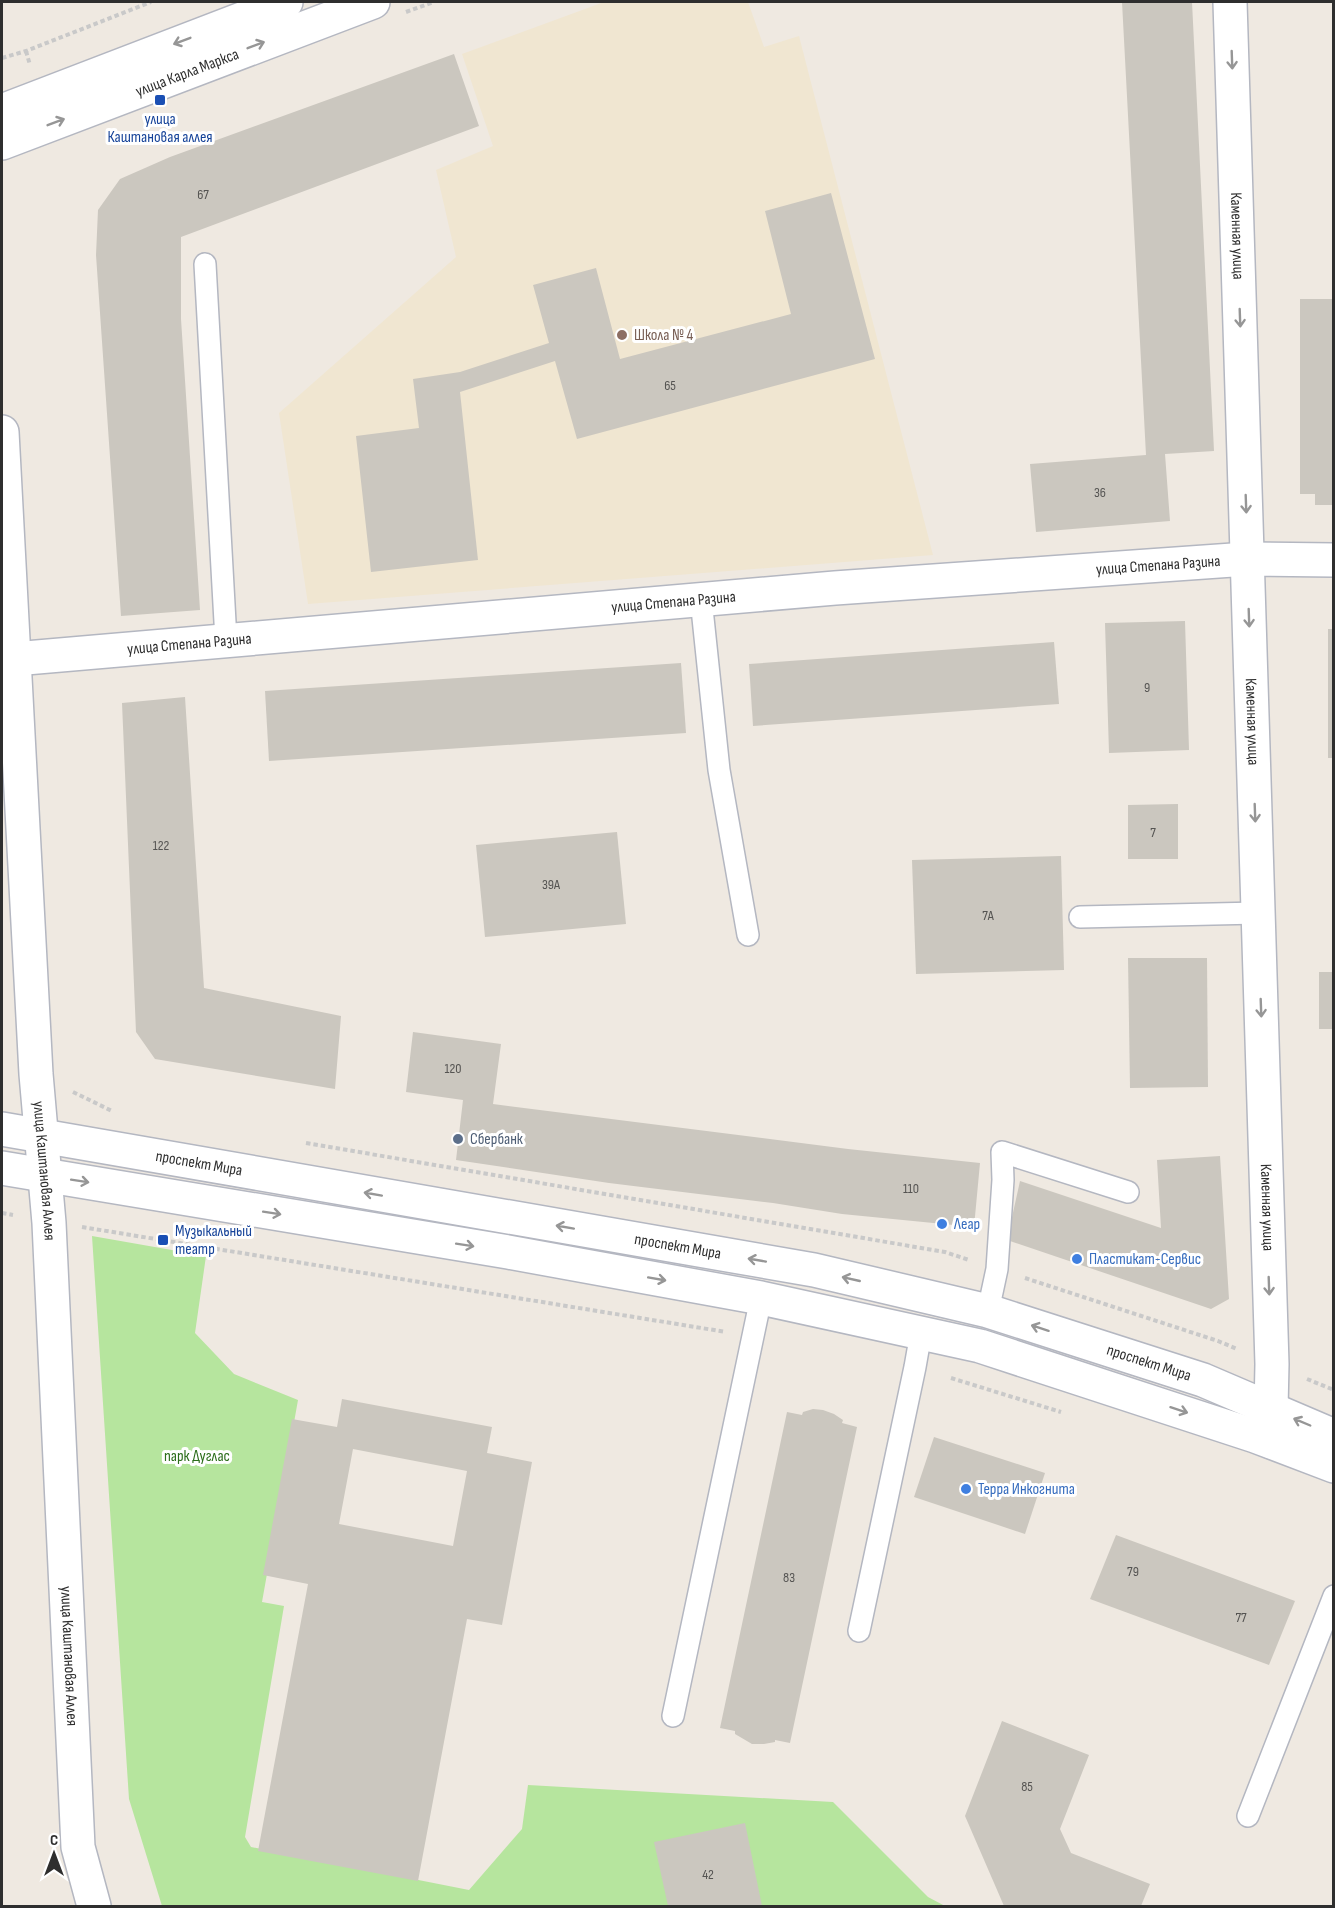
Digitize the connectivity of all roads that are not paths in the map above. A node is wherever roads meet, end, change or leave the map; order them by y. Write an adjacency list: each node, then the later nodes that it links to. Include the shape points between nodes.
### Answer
1 (286, 2): 4 (street, улица Карла Маркса, one-way to 4)
2 (373, 2): 5 (street, улица Карла Маркса, one-way to 2)
3 (1230, 2): 9 (street, Каменная улица, one-way to 9)
4 (2, 111)
5 (2, 143)
6 (205, 264): 12 (lane)
7 (2, 432): 8 (street, улица Каштановая Аллея)
8 (2, 443): 13 (street, улица Каштановая Аллея)
9 (1247, 559): 10 (street, улица Степана Разина); 11 (street, улица Степана Разина); 15 (street, Каменная улица, one-way to 15)
10 (1334, 560)
11 (701, 599): 12 (street, улица Степана Разина); 17 (lane, via 719,771)
12 (226, 640): 13 (street, улица Степана Разина)
13 (14, 659): 14 (street, улица Каштановая Аллея)
14 (13, 828): 19 (street, улица Каштановая Аллея)
15 (1258, 913): 16 (lane); 26 (street, Каменная улица, one-way to 26)
16 (1080, 917)
17 (748, 935)
18 (2, 1129): 19 (street, проспект Мира)
19 (41, 1136): 21 (street, улица Каштановая Аллея); 24 (street, проспект Мира, one-way to 19, via 767,1261)
20 (2, 1168): 21 (street)
21 (46, 1176): 23 (street, one-way to 23); 34 (street, улица Каштановая Аллея, via 78,1847)
22 (1128, 1192): 24 (lane, via 1002,1152 997,1269)
23 (761, 1298): 25 (street); 32 (lane)
24 (988, 1311): 26 (street, проспект Мира, one-way to 24, via 1203,1380)
25 (921, 1333): 28 (street, one-way to 28, via 980,1346); 31 (lane)
26 (1271, 1409): 27 (street, проспект Мира, one-way to 26); 28 (street, Каменная улица)
27 (1334, 1436)
28 (1272, 1442): 29 (street)
29 (1334, 1466)
30 (1334, 1596): 33 (lane)
31 (859, 1631)
32 (673, 1716)
33 (1248, 1816)
34 (94, 1906)

